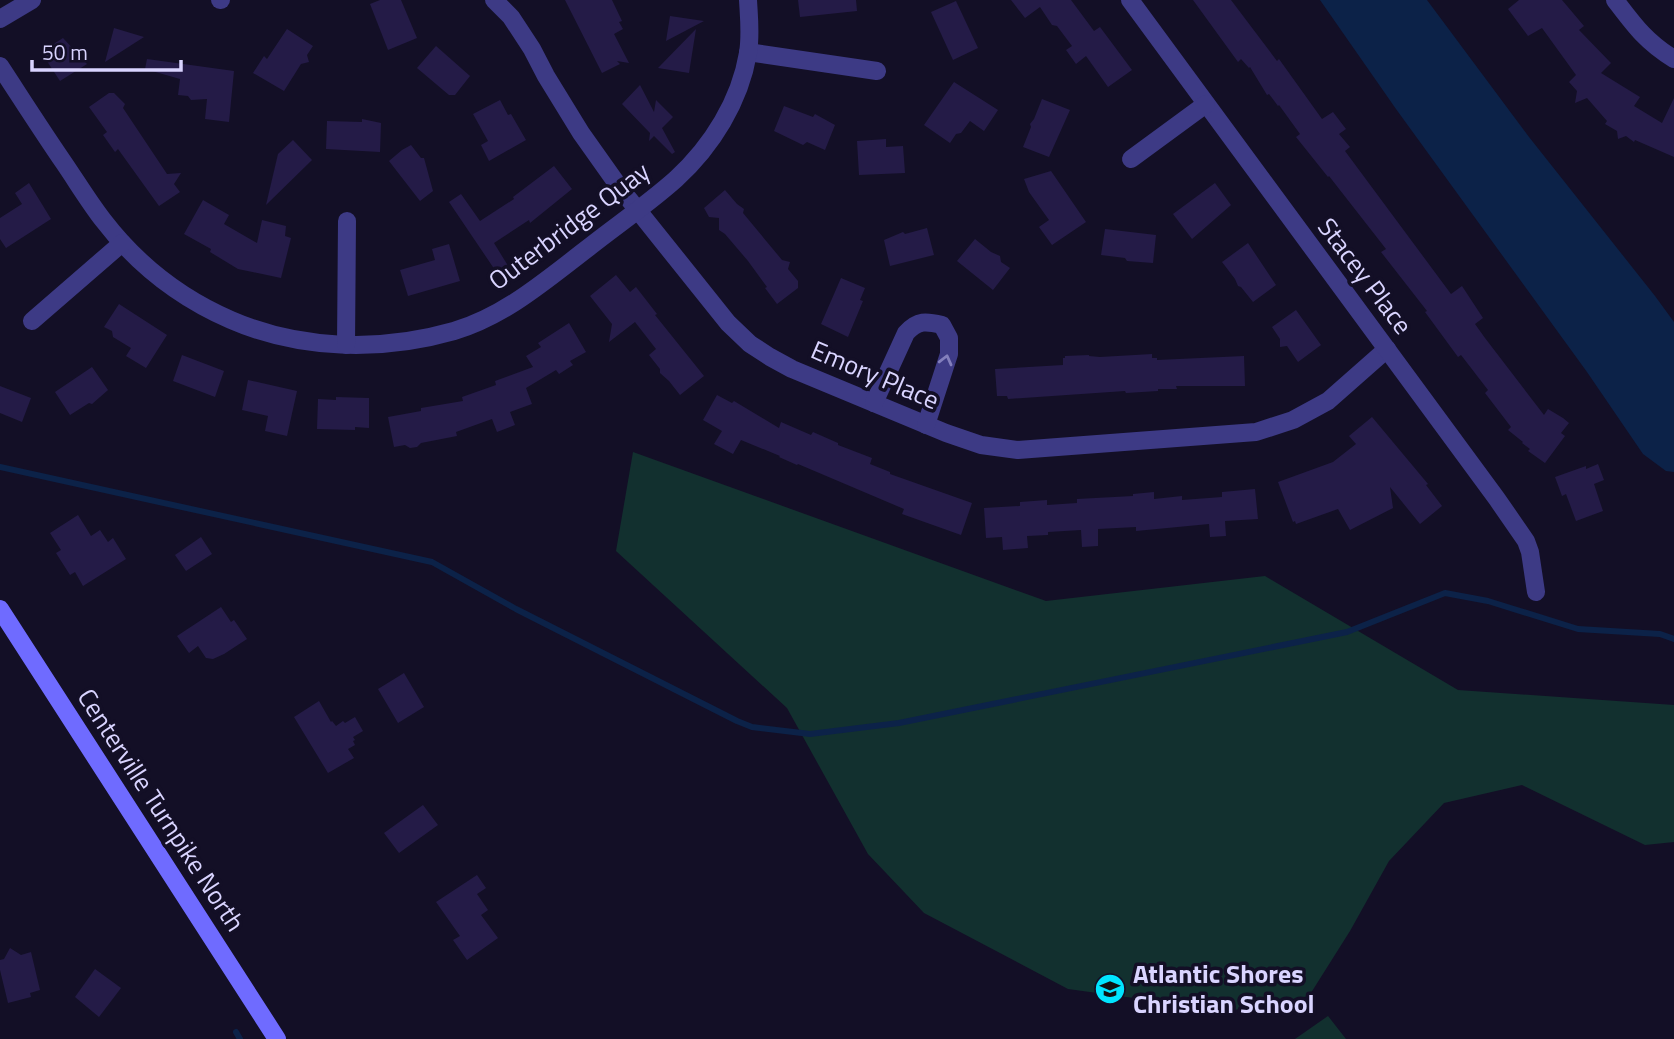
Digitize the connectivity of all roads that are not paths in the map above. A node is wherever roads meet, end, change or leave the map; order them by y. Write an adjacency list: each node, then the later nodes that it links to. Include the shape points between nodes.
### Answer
1 (32, 0): 6 (street)
2 (494, 0): 13 (street, Emory Place, via 511,17 581,133)
3 (748, 0): 7 (street, Outerbridge Quay)
4 (1130, 0): 11 (street, Stacey Place)
5 (1615, 0): 8 (street, via 1639,33)
6 (0, 19)
7 (748, 52): 10 (street); 13 (street, Outerbridge Quay, via 734,100 721,125 676,179)
8 (1674, 59)
9 (0, 66): 15 (street, Outerbridge Quay)
10 (877, 71)
11 (1206, 104): 12 (street); 18 (street, Stacey Place)
12 (1131, 159)
13 (637, 209): 17 (street, Outerbridge Quay, via 526,296 489,317 422,339); 19 (street, Emory Place, via 750,344 792,369)
14 (347, 221): 17 (street)
15 (122, 243): 16 (street); 17 (street, Outerbridge Quay, via 172,287 231,320 266,333)
16 (32, 321)
17 (346, 345)
18 (1387, 349): 20 (street, Emory Place, via 1328,401 1293,420 1256,432 1018,450 981,445); 21 (street, Stacey Place, via 1526,541)
19 (874, 403): 20 (street, Emory Place); 20 (street, one-way to 19, via 949,354 949,338 942,325 928,321 913,325 906,333)
20 (926, 425)
21 (1536, 592)
22 (0, 609): 23 (main road, Centerville Turnpike North)
23 (277, 1039)

